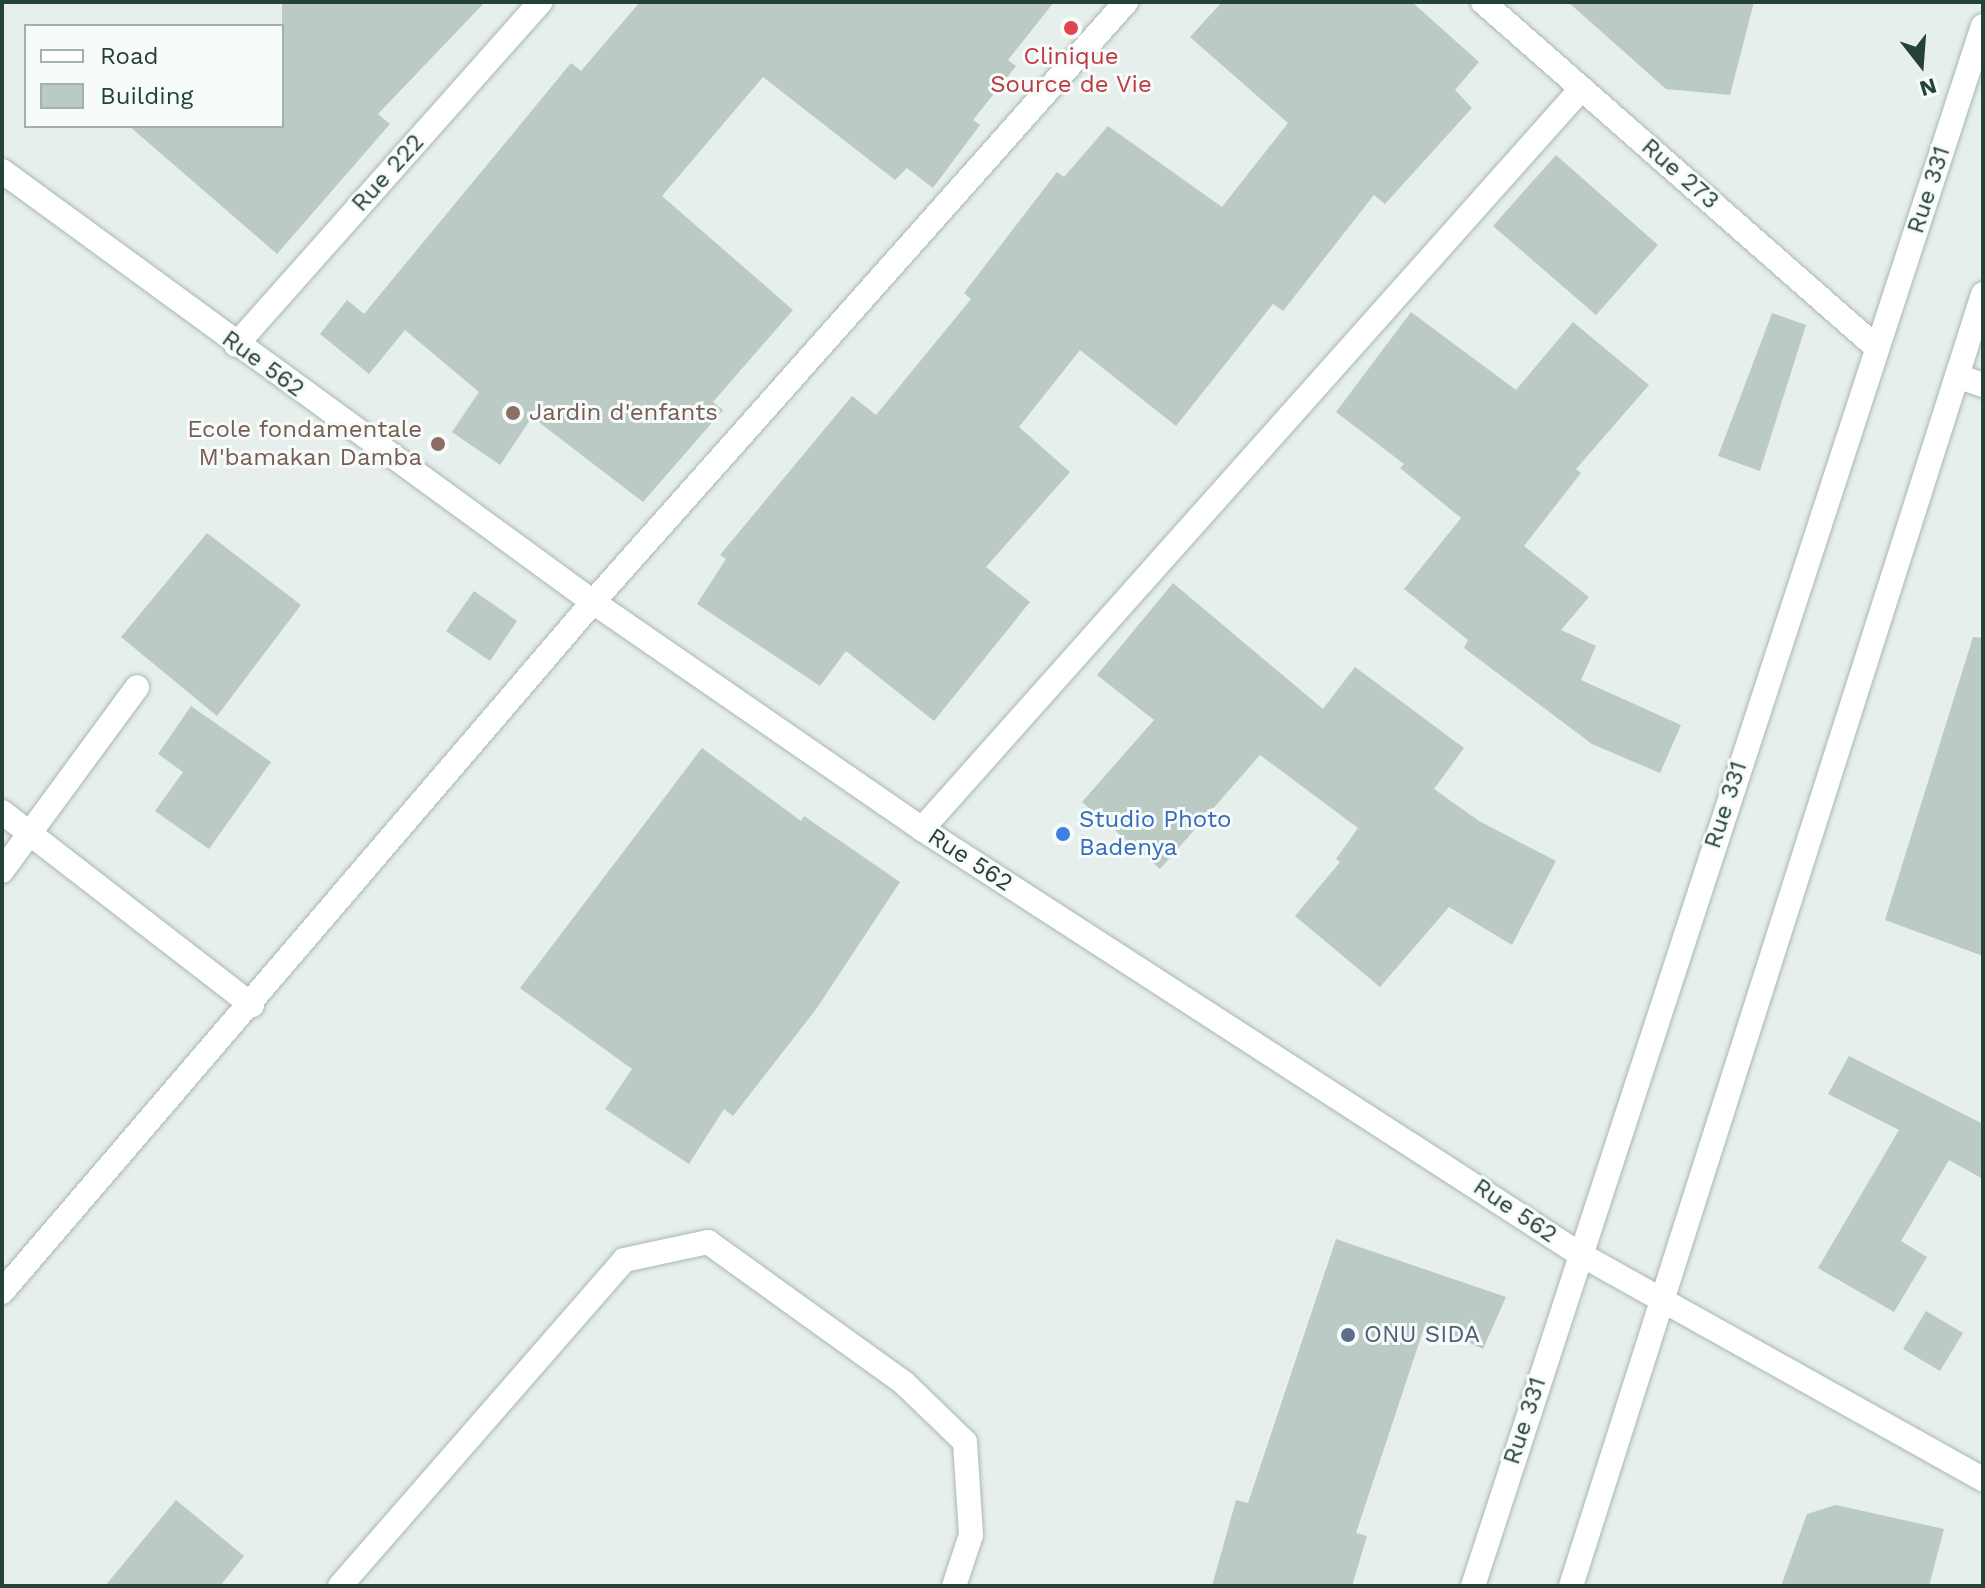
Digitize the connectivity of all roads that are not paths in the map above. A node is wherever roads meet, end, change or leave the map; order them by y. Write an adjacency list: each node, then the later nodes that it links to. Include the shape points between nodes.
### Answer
1 (541, 2): 8 (street, Rue 222)
2 (1126, 2): 12 (street)
3 (1483, 2): 5 (street, Rue 273)
4 (1983, 26): 9 (street, Rue 331)
5 (1582, 88): 9 (street, Rue 273); 15 (street)
6 (2, 171): 8 (street, Rue 562)
7 (1983, 294): 10 (street)
8 (236, 345): 12 (street, Rue 562)
9 (1876, 347): 19 (street, Rue 331)
10 (1957, 376): 11 (street); 21 (street)
11 (1983, 385)
12 (593, 602): 15 (street, Rue 562); 18 (street)
13 (137, 687): 16 (street)
14 (2, 812): 16 (street)
15 (922, 829): 19 (street, Rue 562)
16 (33, 835): 17 (street); 18 (street)
17 (2, 871)
18 (252, 1005): 20 (street)
19 (1578, 1253): 21 (street, Rue 562); 25 (street, Rue 331)
20 (2, 1292)
21 (1665, 1299): 22 (street, Rue 562); 26 (street)
22 (1983, 1479)
23 (340, 1586): 24 (street, via 624,1260 708,1242 904,1383 965,1442 971,1535)
24 (954, 1586)
25 (1473, 1586)
26 (1571, 1586)

